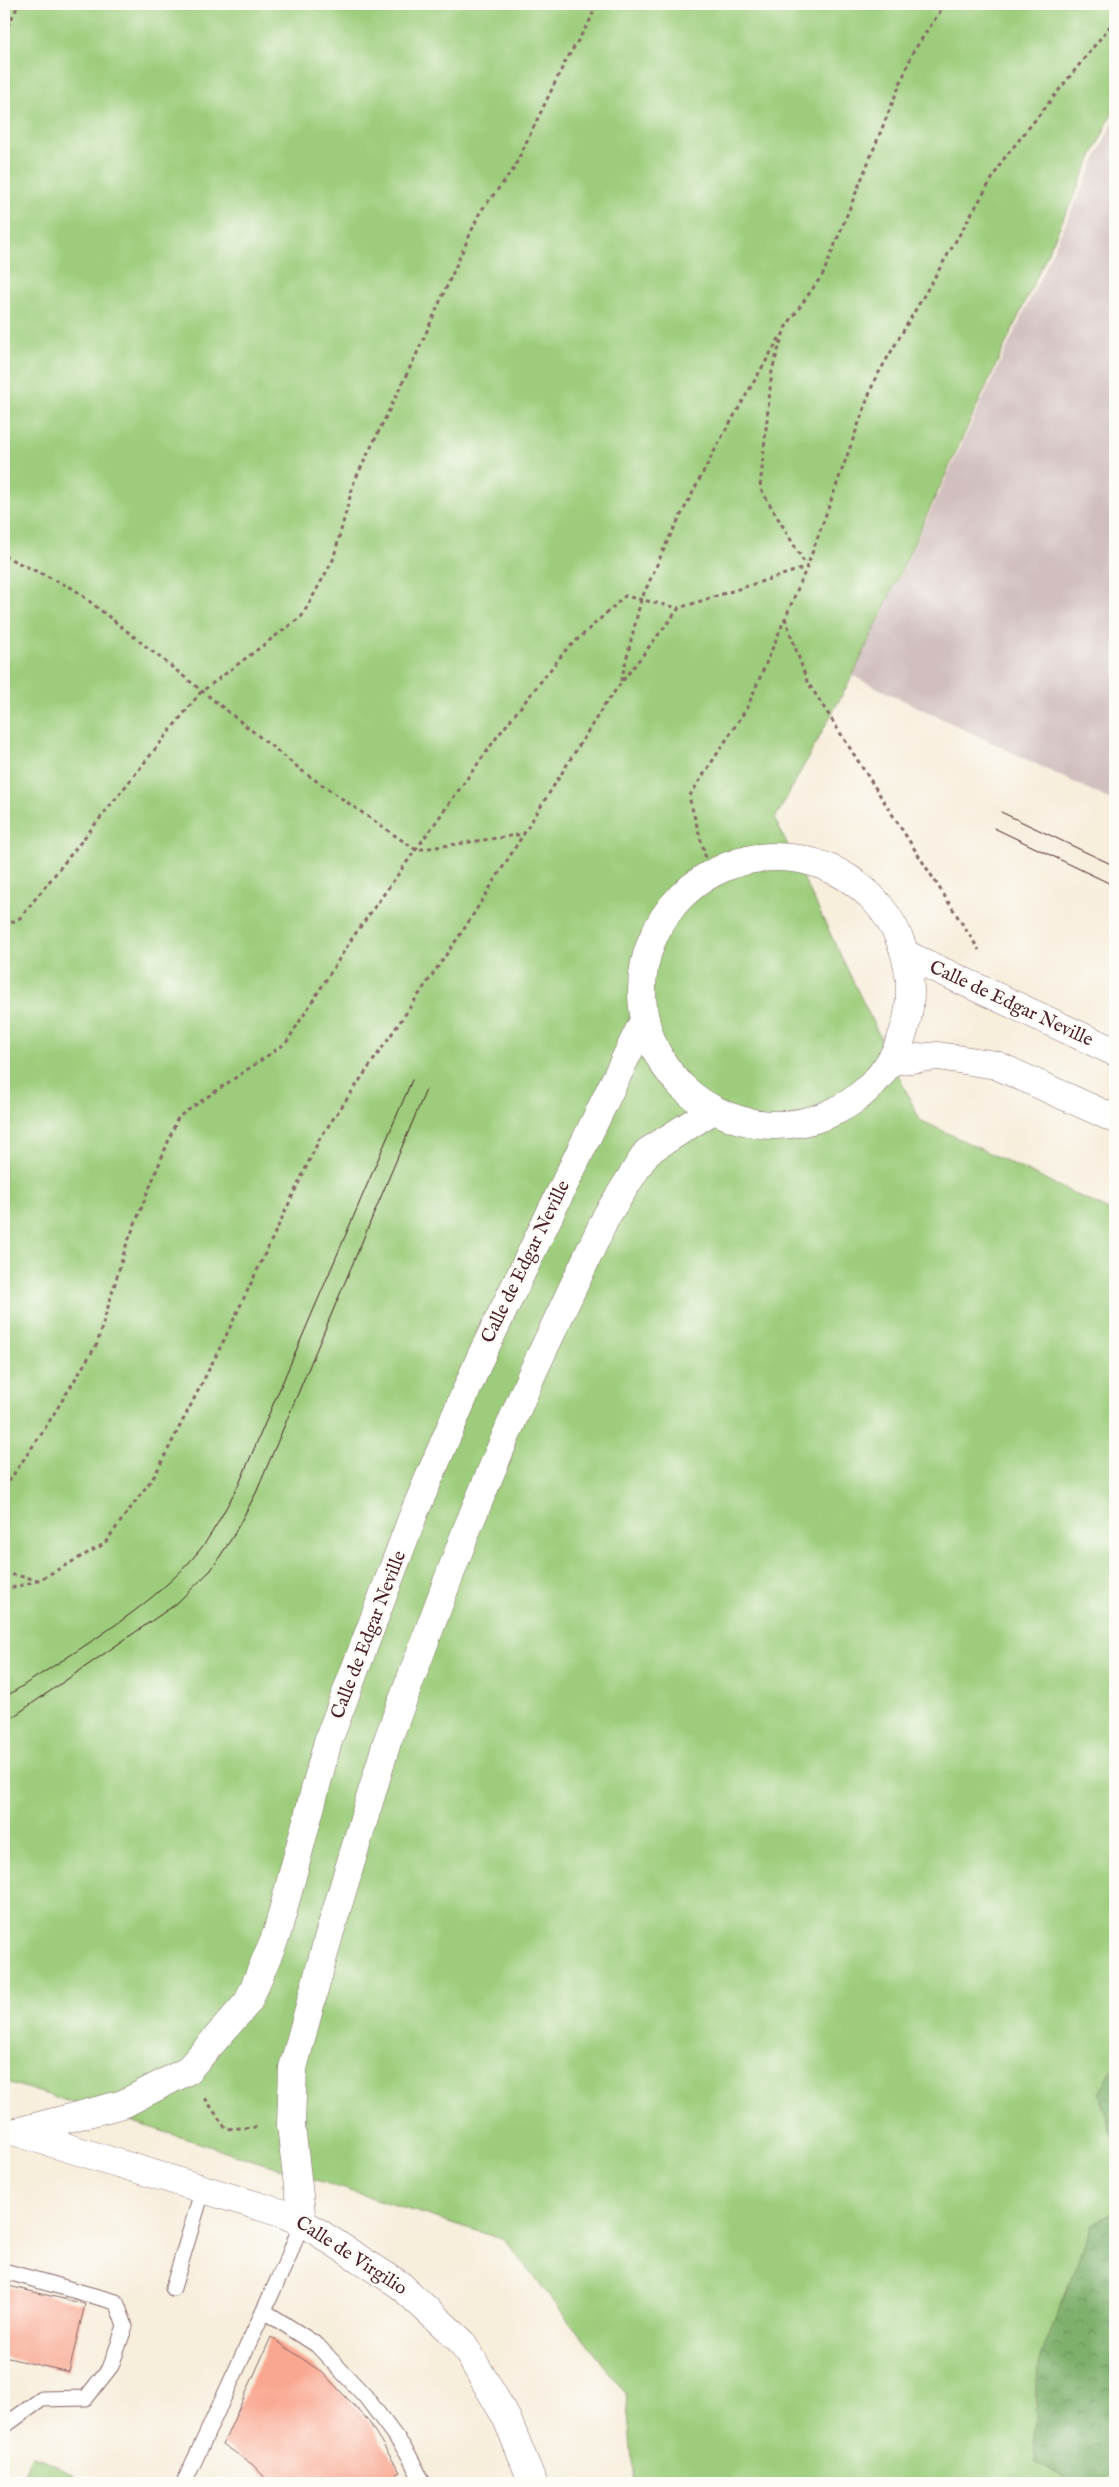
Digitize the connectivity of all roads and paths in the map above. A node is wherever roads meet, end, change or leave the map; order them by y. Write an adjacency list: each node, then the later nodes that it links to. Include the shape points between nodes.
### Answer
1 (19, 4): 5 (path)
2 (595, 4): 13 (path, via 592,17 564,64 513,170 480,212 418,351 354,482 333,560 302,616)
3 (946, 4): 6 (path, via 913,52 823,274)
4 (1115, 20): 8 (path, via 1003,160 874,381)
5 (4, 33)
6 (785, 328): 8 (path, via 772,370 760,488); 9 (path, via 719,442)
7 (4, 556): 13 (path, via 74,589)
8 (807, 567): 10 (path); 11 (path)
9 (641, 600): 10 (path); 12 (path); 15 (path, via 625,596 565,651 497,737)
10 (678, 608): 14 (path, via 605,704)
11 (785, 618): 16 (path, via 747,708 689,797); 19 (path, via 807,681)
12 (620, 684)
13 (202, 692): 15 (path, via 305,772); 17 (path, via 20,918)
14 (524, 834): 15 (path); 27 (path, via 466,926 320,1138 224,1340 155,1475 104,1544)
15 (416, 850): 25 (path, via 353,937 286,1043 178,1118 126,1246 97,1344)
16 (710, 873): 18 (street, via 748,858 789,856 828,866 863,887 890,918); 20 (street, via 676,900 654,935 642,977)
17 (4, 926)
18 (907, 955): 21 (street, Calle de Edgar Neville); 22 (street, via 911,991 906,1027)
19 (984, 957)
20 (644, 1020): 23 (street, via 658,1056 682,1087); 29 (street, Calle de Edgar Neville, via 485,1348 414,1513 328,1742 277,1933 248,2002)
21 (1115, 1052)
22 (891, 1061): 23 (street, via 865,1092 831,1114 800,1123 752,1124); 24 (street, via 938,1056 996,1065)
23 (713, 1110): 30 (street, via 647,1152 607,1216 523,1394 467,1528 387,1742 329,1935 293,2068)
24 (1115, 1119)
25 (4, 1488)
26 (4, 1572): 27 (path)
27 (39, 1580): 28 (path)
28 (4, 1590)
29 (187, 2071): 30 (path, via 226,2129); 31 (street, Calle de Edgar Neville, via 123,2104)
30 (291, 2125): 33 (street)
31 (10, 2130): 32 (street, Calle de Virgilio)
32 (204, 2190): 33 (street, Calle de Virgilio); 35 (lane)
33 (302, 2222): 36 (lane); 40 (street, Calle de Virgilio, via 400,2285 462,2342 507,2419)
34 (4, 2271): 37 (lane, via 116,2302 125,2326 111,2366 86,2398 42,2399)
35 (173, 2288)
36 (264, 2311): 38 (lane); 39 (lane, via 317,2345 365,2396 407,2452)
37 (6, 2424)
38 (184, 2483)
39 (423, 2483)
40 (533, 2483)

